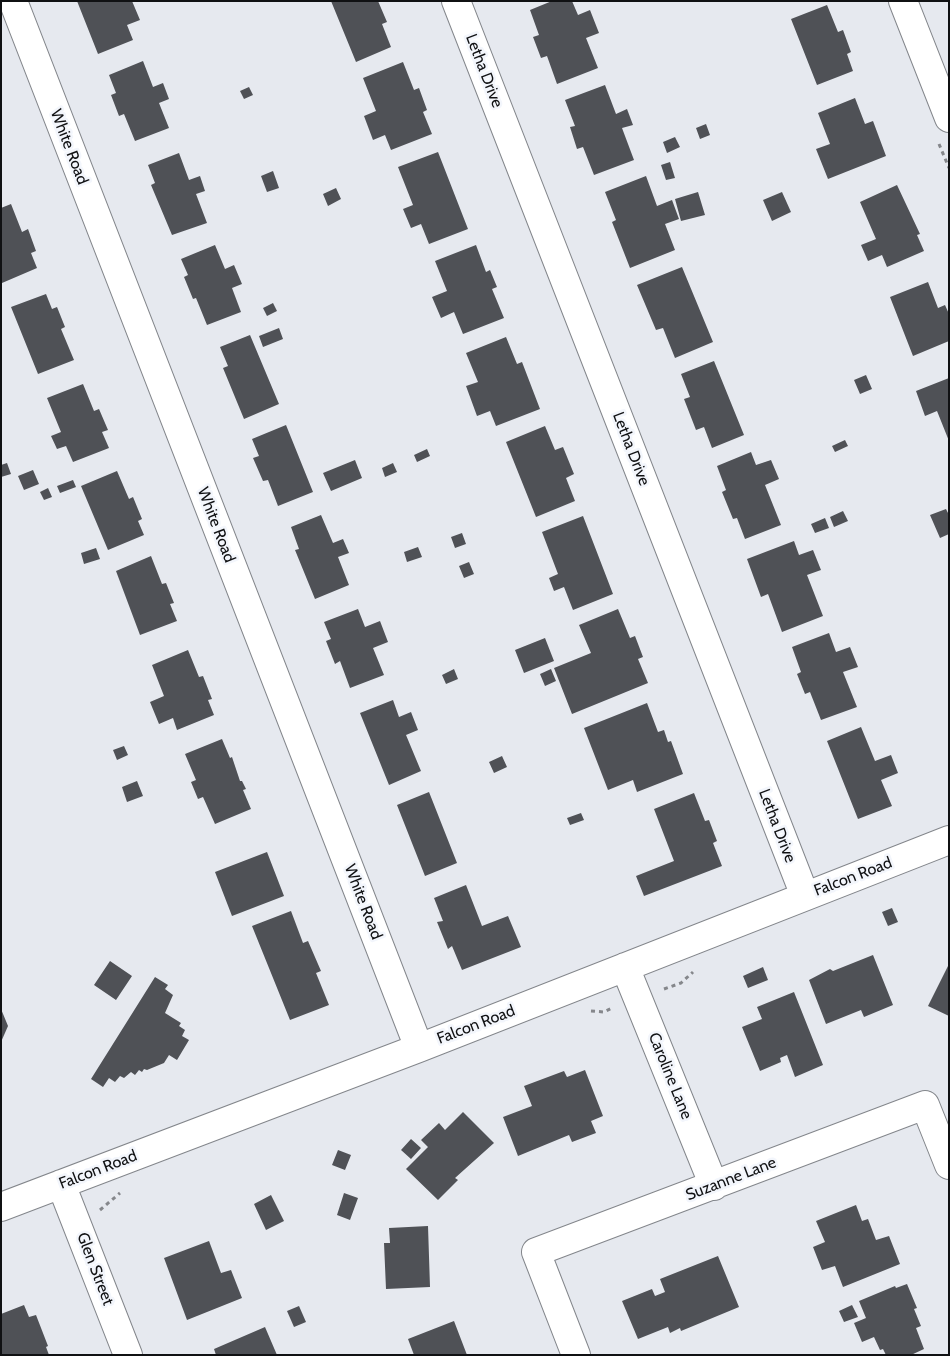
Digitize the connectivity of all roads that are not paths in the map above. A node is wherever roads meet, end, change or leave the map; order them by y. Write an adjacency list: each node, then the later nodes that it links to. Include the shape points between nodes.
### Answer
1 (13, 1): 8 (street, White Road)
2 (456, 1): 6 (street, Letha Drive)
3 (903, 1): 4 (street)
4 (949, 118)
5 (949, 840): 6 (street, Falcon Road)
6 (805, 896): 7 (street, Falcon Road)
7 (625, 967): 8 (street, Falcon Road); 11 (street, Caroline Lane)
8 (419, 1048): 10 (street, Falcon Road)
9 (949, 1165): 11 (street, Suzanne Lane, via 925,1104)
10 (61, 1184): 12 (street, Falcon Road); 13 (street, Glen Street)
11 (714, 1186): 14 (street, Suzanne Lane, via 536,1252)
12 (1, 1207)
13 (128, 1355)
14 (576, 1355)

